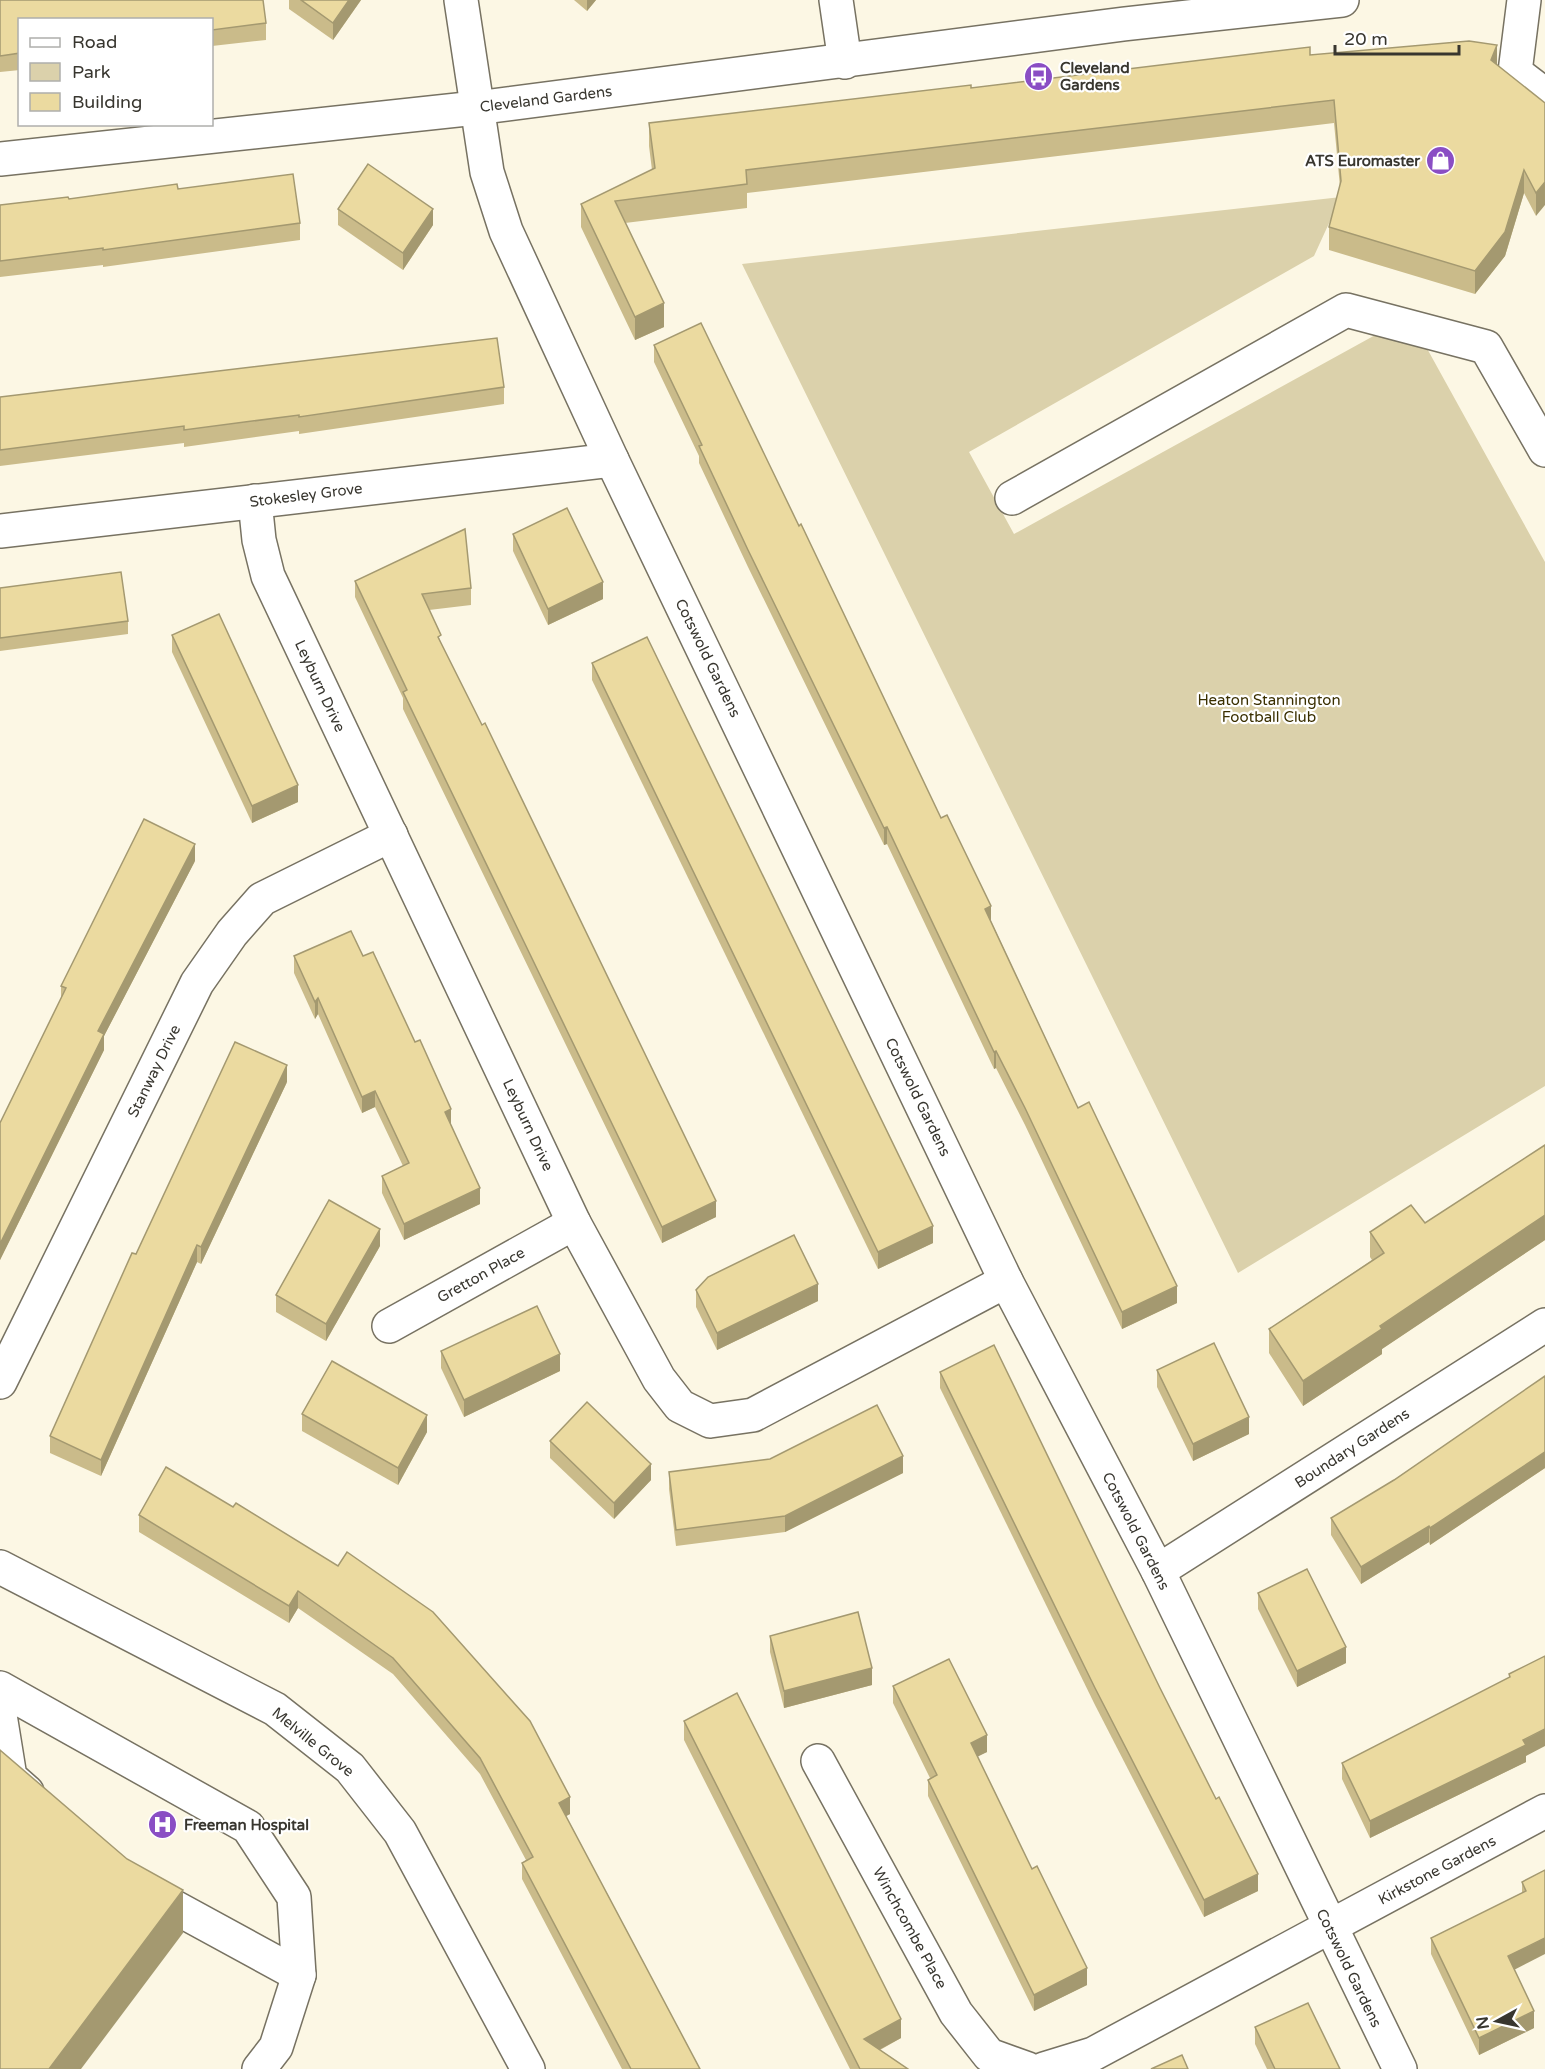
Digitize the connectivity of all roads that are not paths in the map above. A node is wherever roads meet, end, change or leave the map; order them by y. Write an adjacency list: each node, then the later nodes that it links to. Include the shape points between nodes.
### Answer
1 (461, 0): 7 (street, Cotswold Gardens)
2 (836, 0): 5 (street)
3 (1342, 0): 5 (street, Cleveland Gardens, via 1124,24)
4 (1524, 0): 6 (street, via 1515,72)
5 (845, 62): 7 (street, Cleveland Gardens)
6 (1545, 95)
7 (476, 108): 8 (street, Cleveland Gardens); 10 (street, Cotswold Gardens, via 488,172 506,231)
8 (0, 159)
9 (1545, 450): 11 (street, via 1486,347 1346,310)
10 (612, 460): 12 (street, Stokesley Grove); 16 (street, Cotswold Gardens)
11 (1012, 498)
12 (255, 501): 13 (street, Stokesley Grove); 14 (street, Leyburn Drive, via 268,576)
13 (0, 531)
14 (391, 835): 15 (street, Leyburn Drive); 19 (street, Stanway Drive, via 262,899 232,933 197,983)
15 (574, 1223): 16 (street, Leyburn Drive, via 659,1379 680,1406 710,1421 753,1415); 18 (street, Gretton Place)
16 (1006, 1281): 21 (street, Cotswold Gardens)
17 (1545, 1325): 21 (street, Boundary Gardens)
18 (389, 1326)
19 (0, 1382)
20 (0, 1567): 31 (street, Melville Grove, via 275,1709 350,1768 400,1832)
21 (1158, 1571): 28 (street, Cotswold Gardens)
22 (0, 1688): 29 (street, via 248,1827 294,1897)
23 (0, 1715): 26 (street, via 10,1777)
24 (818, 1761): 32 (street, Winchcombe Place, via 956,2013 989,2055)
25 (1545, 1812): 28 (street, Kirkstone Gardens)
26 (53, 1814)
27 (122, 1873): 29 (street, via 140,1888)
28 (1329, 1928): 33 (street, via 1093,2054); 34 (street, Cotswold Gardens)
29 (299, 1975): 30 (street, via 276,2047)
30 (259, 2069)
31 (528, 2069)
32 (1028, 2069)
33 (1044, 2069)
34 (1400, 2069)

